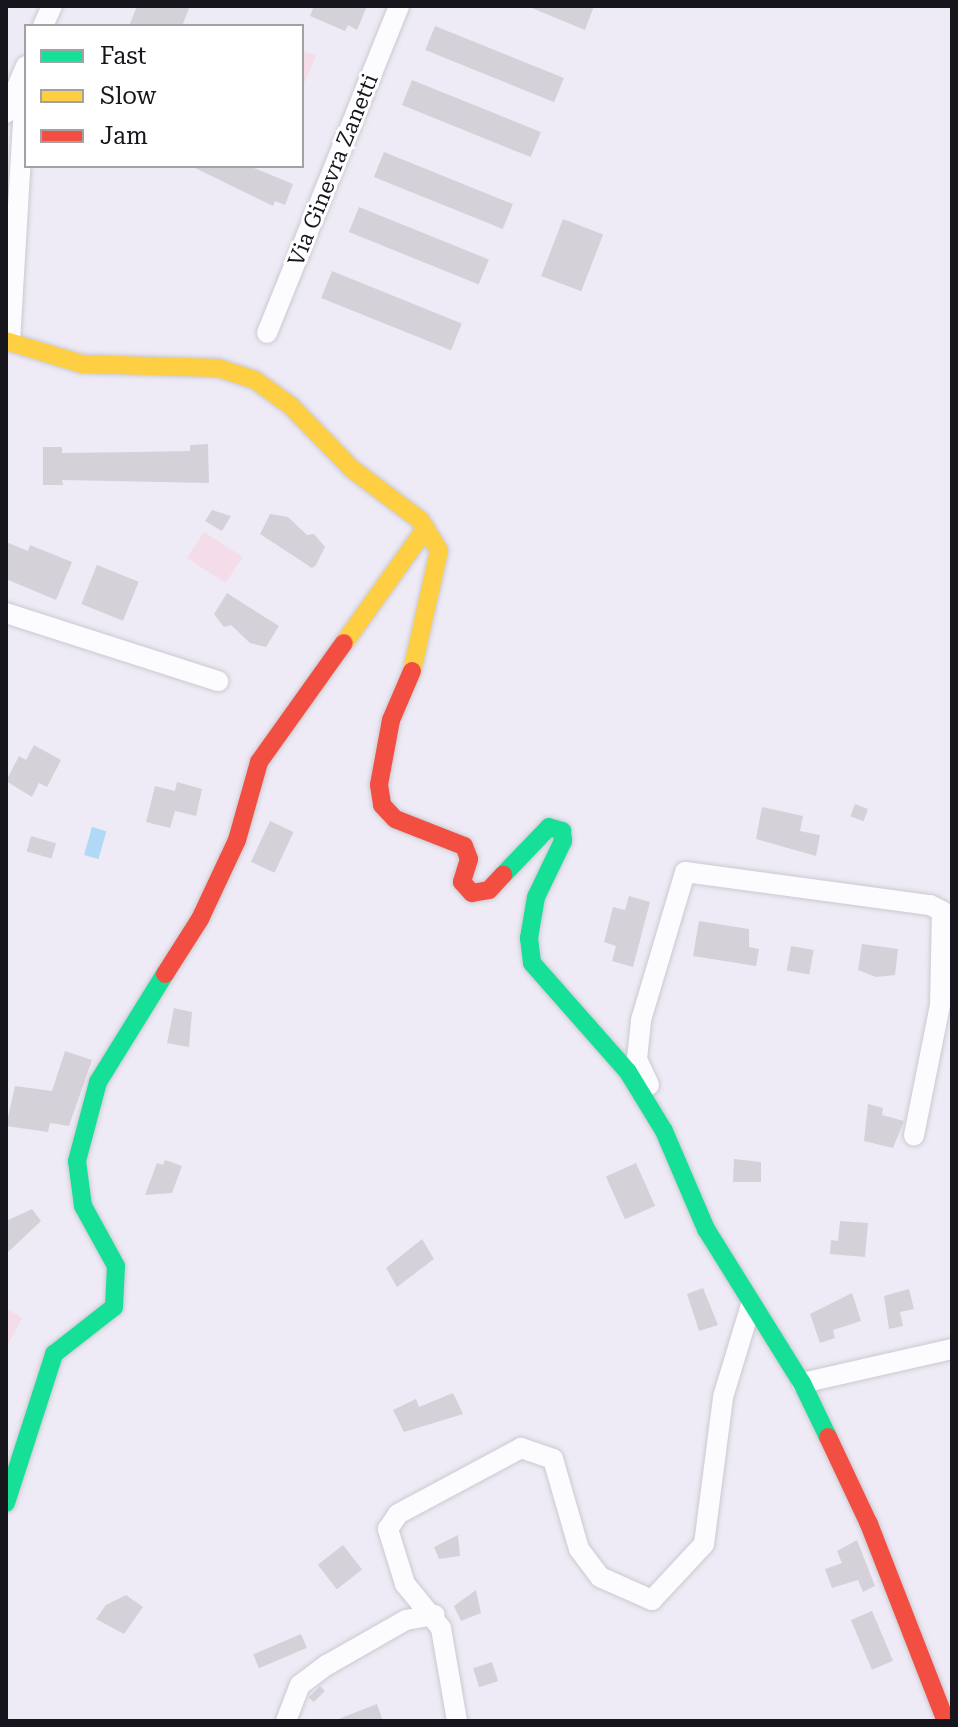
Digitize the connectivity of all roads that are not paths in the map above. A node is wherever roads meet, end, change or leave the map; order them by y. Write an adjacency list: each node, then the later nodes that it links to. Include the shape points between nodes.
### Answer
1 (399, 6): 5 (street, Via Ginevra Zanetti)
2 (24, 71): 3 (street)
3 (16, 90): 4 (street); 6 (street, via 24,105)
4 (6, 113)
5 (267, 333)
6 (8, 341): 7 (street, via 82,364 182,364 255,380 279,395 352,469)
7 (426, 528): 10 (street, via 439,551 437,567 417,659 391,720 379,785 382,805 395,819 464,846 469,859 462,882 472,893 489,890 549,827 562,831 563,841 536,897 529,938 532,963 628,1072); 15 (street, via 259,762 237,840 200,919 98,1082 77,1161 83,1206 116,1266 114,1307 54,1354)
8 (6, 613): 9 (street)
9 (218, 681)
10 (664, 1131): 11 (street, via 637,1059 641,1020 685,872 699,871 942,911 940,1005); 12 (street, via 706,1229)
11 (914, 1135)
12 (751, 1305): 14 (street); 16 (street, via 723,1397 704,1544 681,1573 652,1600 600,1577 579,1549 553,1459 521,1448 398,1514 388,1529 405,1584)
13 (952, 1349): 14 (street)
14 (802, 1383): 19 (street, via 869,1524)
15 (6, 1503)
16 (435, 1615): 17 (street, via 406,1620 327,1665 300,1685); 18 (street, via 454,1682)
17 (286, 1721)
18 (457, 1721)
19 (946, 1721)

